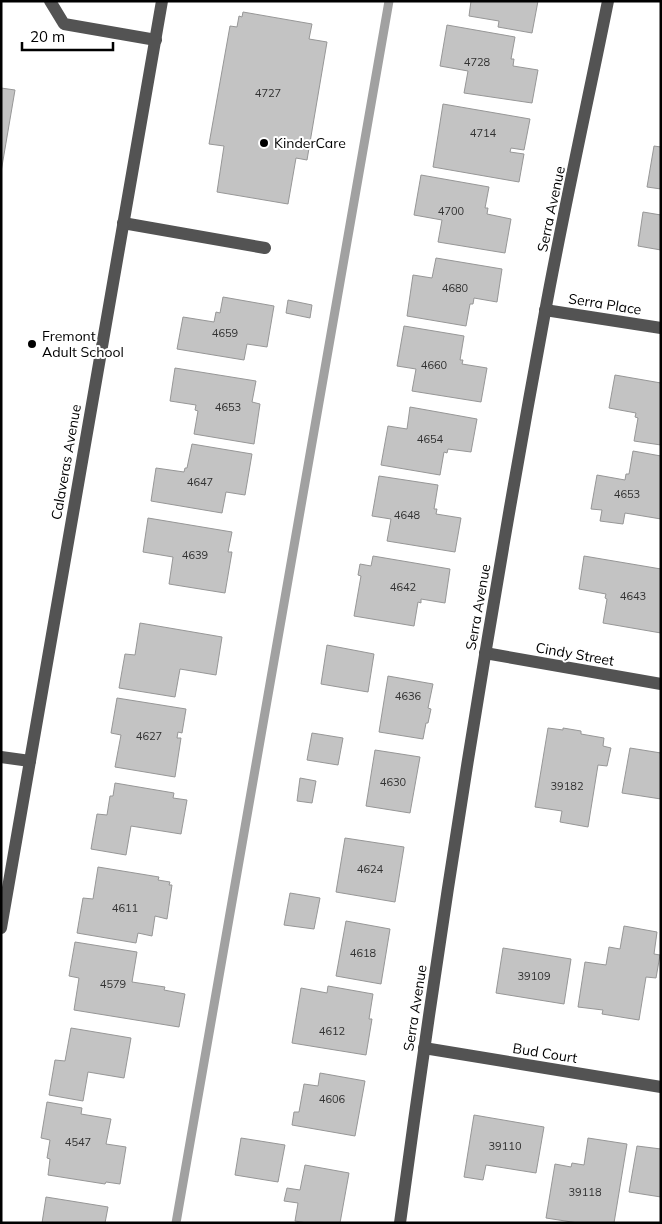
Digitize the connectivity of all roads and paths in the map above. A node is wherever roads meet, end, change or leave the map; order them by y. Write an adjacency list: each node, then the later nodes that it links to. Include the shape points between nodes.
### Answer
1 (50, 1): 4 (street, via 64,24)
2 (162, 1): 4 (street, Calaveras Avenue)
3 (608, 1): 7 (street, Serra Avenue)
4 (156, 40): 5 (street, Calaveras Avenue)
5 (123, 223): 6 (street); 12 (street, Calaveras Avenue)
6 (265, 248)
7 (545, 310): 8 (street, Serra Place); 9 (street, Serra Avenue)
8 (661, 328)
9 (485, 653): 10 (street, Cindy Street); 14 (street, Serra Avenue)
10 (661, 684)
11 (1, 757): 12 (street)
12 (30, 761): 13 (street, Calaveras Avenue)
13 (1, 928)
14 (424, 1048): 15 (street, Bud Court); 16 (street, Serra Avenue)
15 (661, 1087)
16 (400, 1223)

